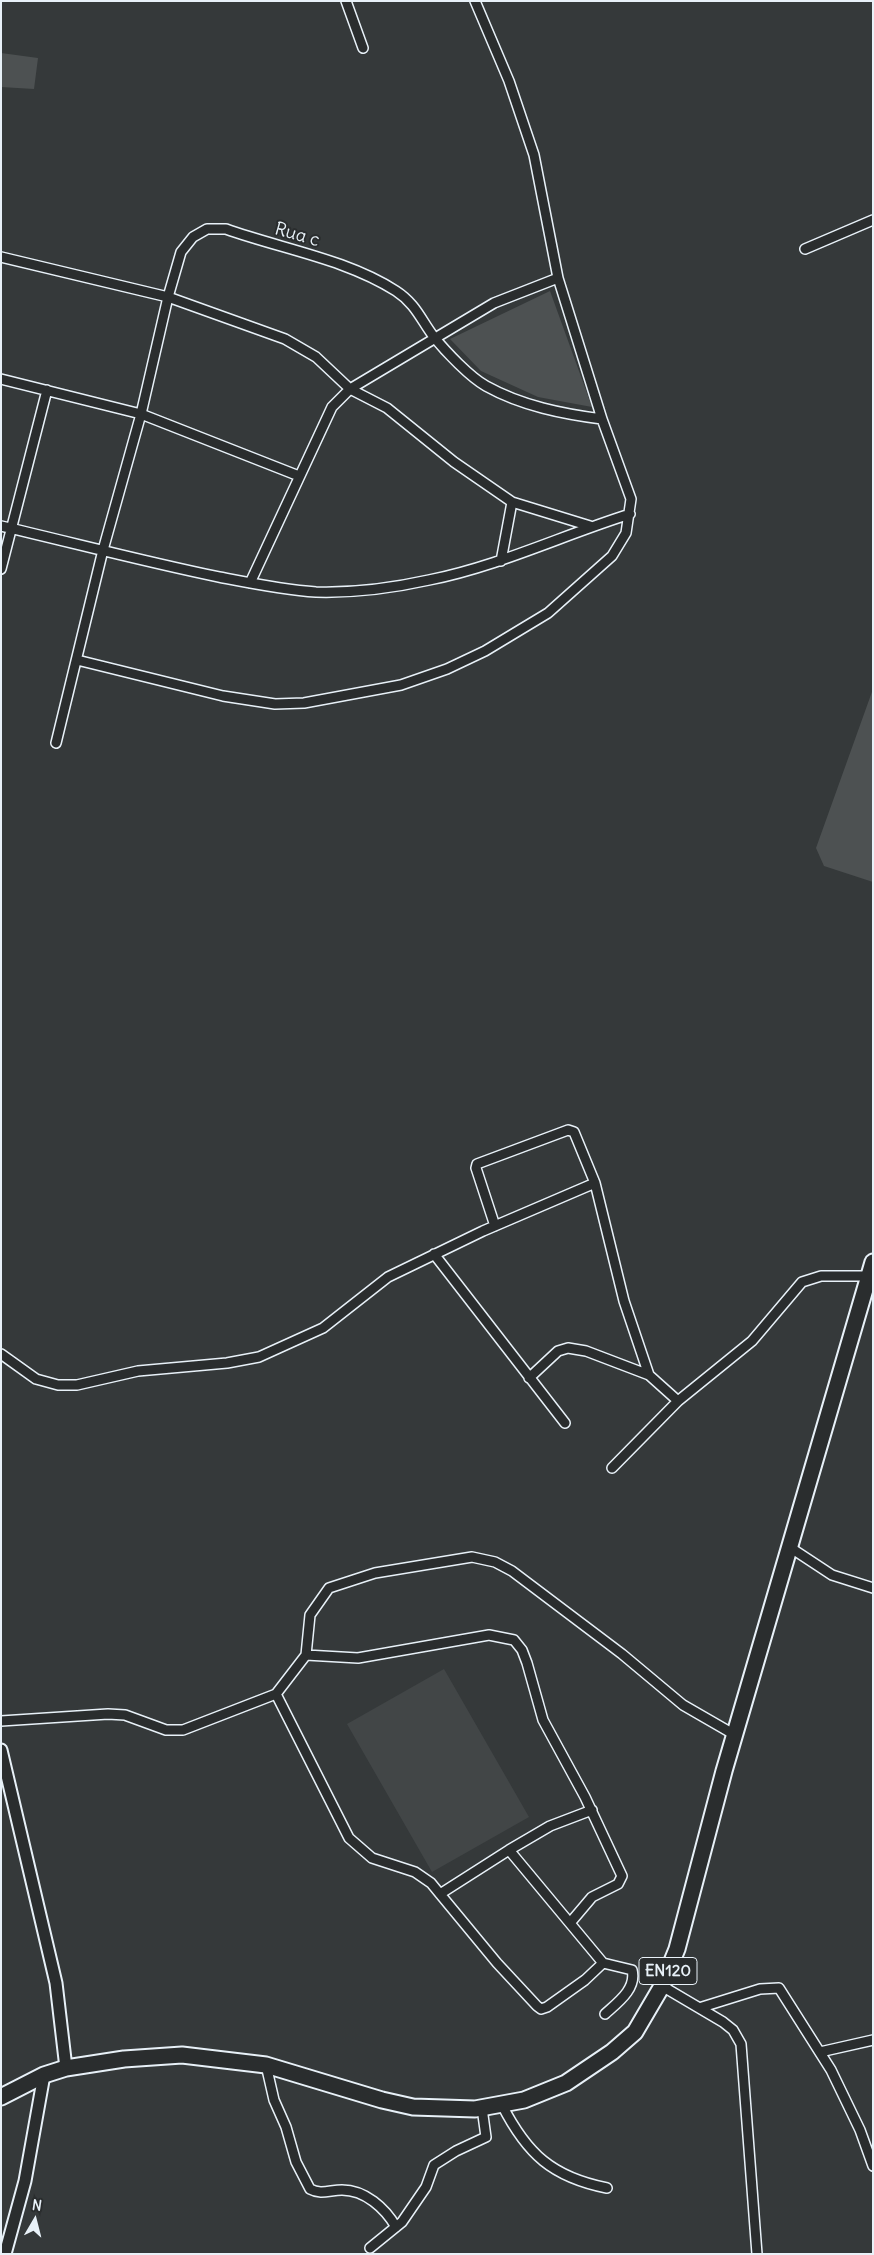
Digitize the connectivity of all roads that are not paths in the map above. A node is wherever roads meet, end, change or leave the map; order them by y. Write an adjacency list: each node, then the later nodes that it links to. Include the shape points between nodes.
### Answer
1 (346, 1): 3 (street)
2 (475, 1): 7 (street, via 509,81 534,155)
3 (363, 48)
4 (873, 220): 5 (street)
5 (805, 249)
6 (1, 257): 8 (street)
7 (558, 278): 9 (street, via 494,303); 14 (street)
8 (168, 297): 9 (street, Rua c, via 181,252 193,237 207,228 226,229 342,265 396,291 418,310); 11 (street, via 285,339 316,357); 13 (street, Rua c)
9 (434, 337): 11 (street); 14 (street, Rua c, via 486,386 532,405 569,415)
10 (1, 379): 12 (street)
11 (350, 389): 15 (street, via 332,407); 16 (street, via 386,408 454,462)
12 (47, 390): 13 (street); 20 (street)
13 (141, 414): 15 (street); 21 (street, Rua c)
14 (602, 419): 17 (street, via 632,499)
15 (299, 476): 24 (street)
16 (512, 502): 19 (street); 22 (street)
17 (630, 514): 19 (street); 25 (street, via 626,533 612,556 548,613 485,651 401,685 304,703 275,704 213,694)
18 (1, 526): 20 (street)
19 (590, 526): 22 (street)
20 (12, 528): 21 (street); 23 (street)
21 (103, 550): 24 (street); 25 (street, Rua c)
22 (501, 561): 24 (street, via 429,580 376,588 316,592)
23 (1, 570)
24 (250, 583)
25 (77, 660): 26 (street, Rua c)
26 (56, 743)
27 (595, 1183): 28 (street); 28 (street, via 578,1136 568,1130 477,1164); 33 (street, via 624,1301)
28 (495, 1226): 29 (street)
29 (434, 1254): 32 (street, via 388,1277 323,1328 259,1357 138,1371 77,1385 58,1385 36,1379); 34 (street)
30 (873, 1262): 31 (highway, EN120)
31 (868, 1276): 35 (street, via 821,1276 802,1282 752,1340); 38 (highway, EN120)
32 (1, 1354)
33 (649, 1375): 34 (street, via 568,1348 558,1351); 35 (street)
34 (529, 1378): 36 (street)
35 (678, 1401): 37 (street)
36 (565, 1422)
37 (612, 1468)
38 (790, 1548): 39 (street, via 832,1575); 43 (highway, EN120)
39 (873, 1588)
40 (306, 1655): 41 (street); 43 (street, via 310,1615 329,1588 375,1573 472,1557 495,1562 512,1571 622,1654 683,1705); 45 (street, via 358,1658 490,1634 514,1640 527,1663 543,1720)
41 (276, 1694): 42 (street, via 175,1732 125,1715); 47 (street, via 349,1838 372,1858 415,1872)
42 (1, 1721)
43 (735, 1735): 50 (highway, EN120, via 677,1949)
44 (1, 1750): 56 (street, via 56,1984)
45 (592, 1810): 46 (street, via 550,1826); 48 (street, via 622,1878 618,1884 592,1897)
46 (509, 1850): 47 (street); 48 (street)
47 (440, 1894): 49 (street, via 497,1963 541,2009 585,1980)
48 (570, 1923): 49 (street)
49 (602, 1963): 52 (street, via 632,1970 633,1974 625,1995)
50 (662, 1986): 51 (street); 59 (highway, EN120, via 635,2032 612,2052 550,2091)
51 (699, 2008): 54 (street, via 760,1989 779,1988); 66 (street, via 733,2030 741,2044)
52 (605, 2014)
53 (873, 2040): 54 (street)
54 (820, 2052): 61 (street, via 860,2130)
55 (266, 2065): 56 (highway, EN120, via 182,2055); 60 (highway, EN120, via 413,2107); 63 (street, via 274,2100 296,2162 310,2189 322,2192 342,2190 366,2196 388,2213)
56 (66, 2068): 57 (highway, EN120)
57 (44, 2075): 58 (highway, EN120); 65 (street, via 26,2181)
58 (1, 2097)
59 (502, 2105): 60 (highway, EN120); 62 (street, via 532,2153 582,2182)
60 (482, 2108): 63 (street, via 486,2137 434,2165 426,2188)
61 (873, 2166)
62 (607, 2188)
63 (396, 2226): 64 (street)
64 (370, 2248)
65 (4, 2254)
66 (756, 2254)

